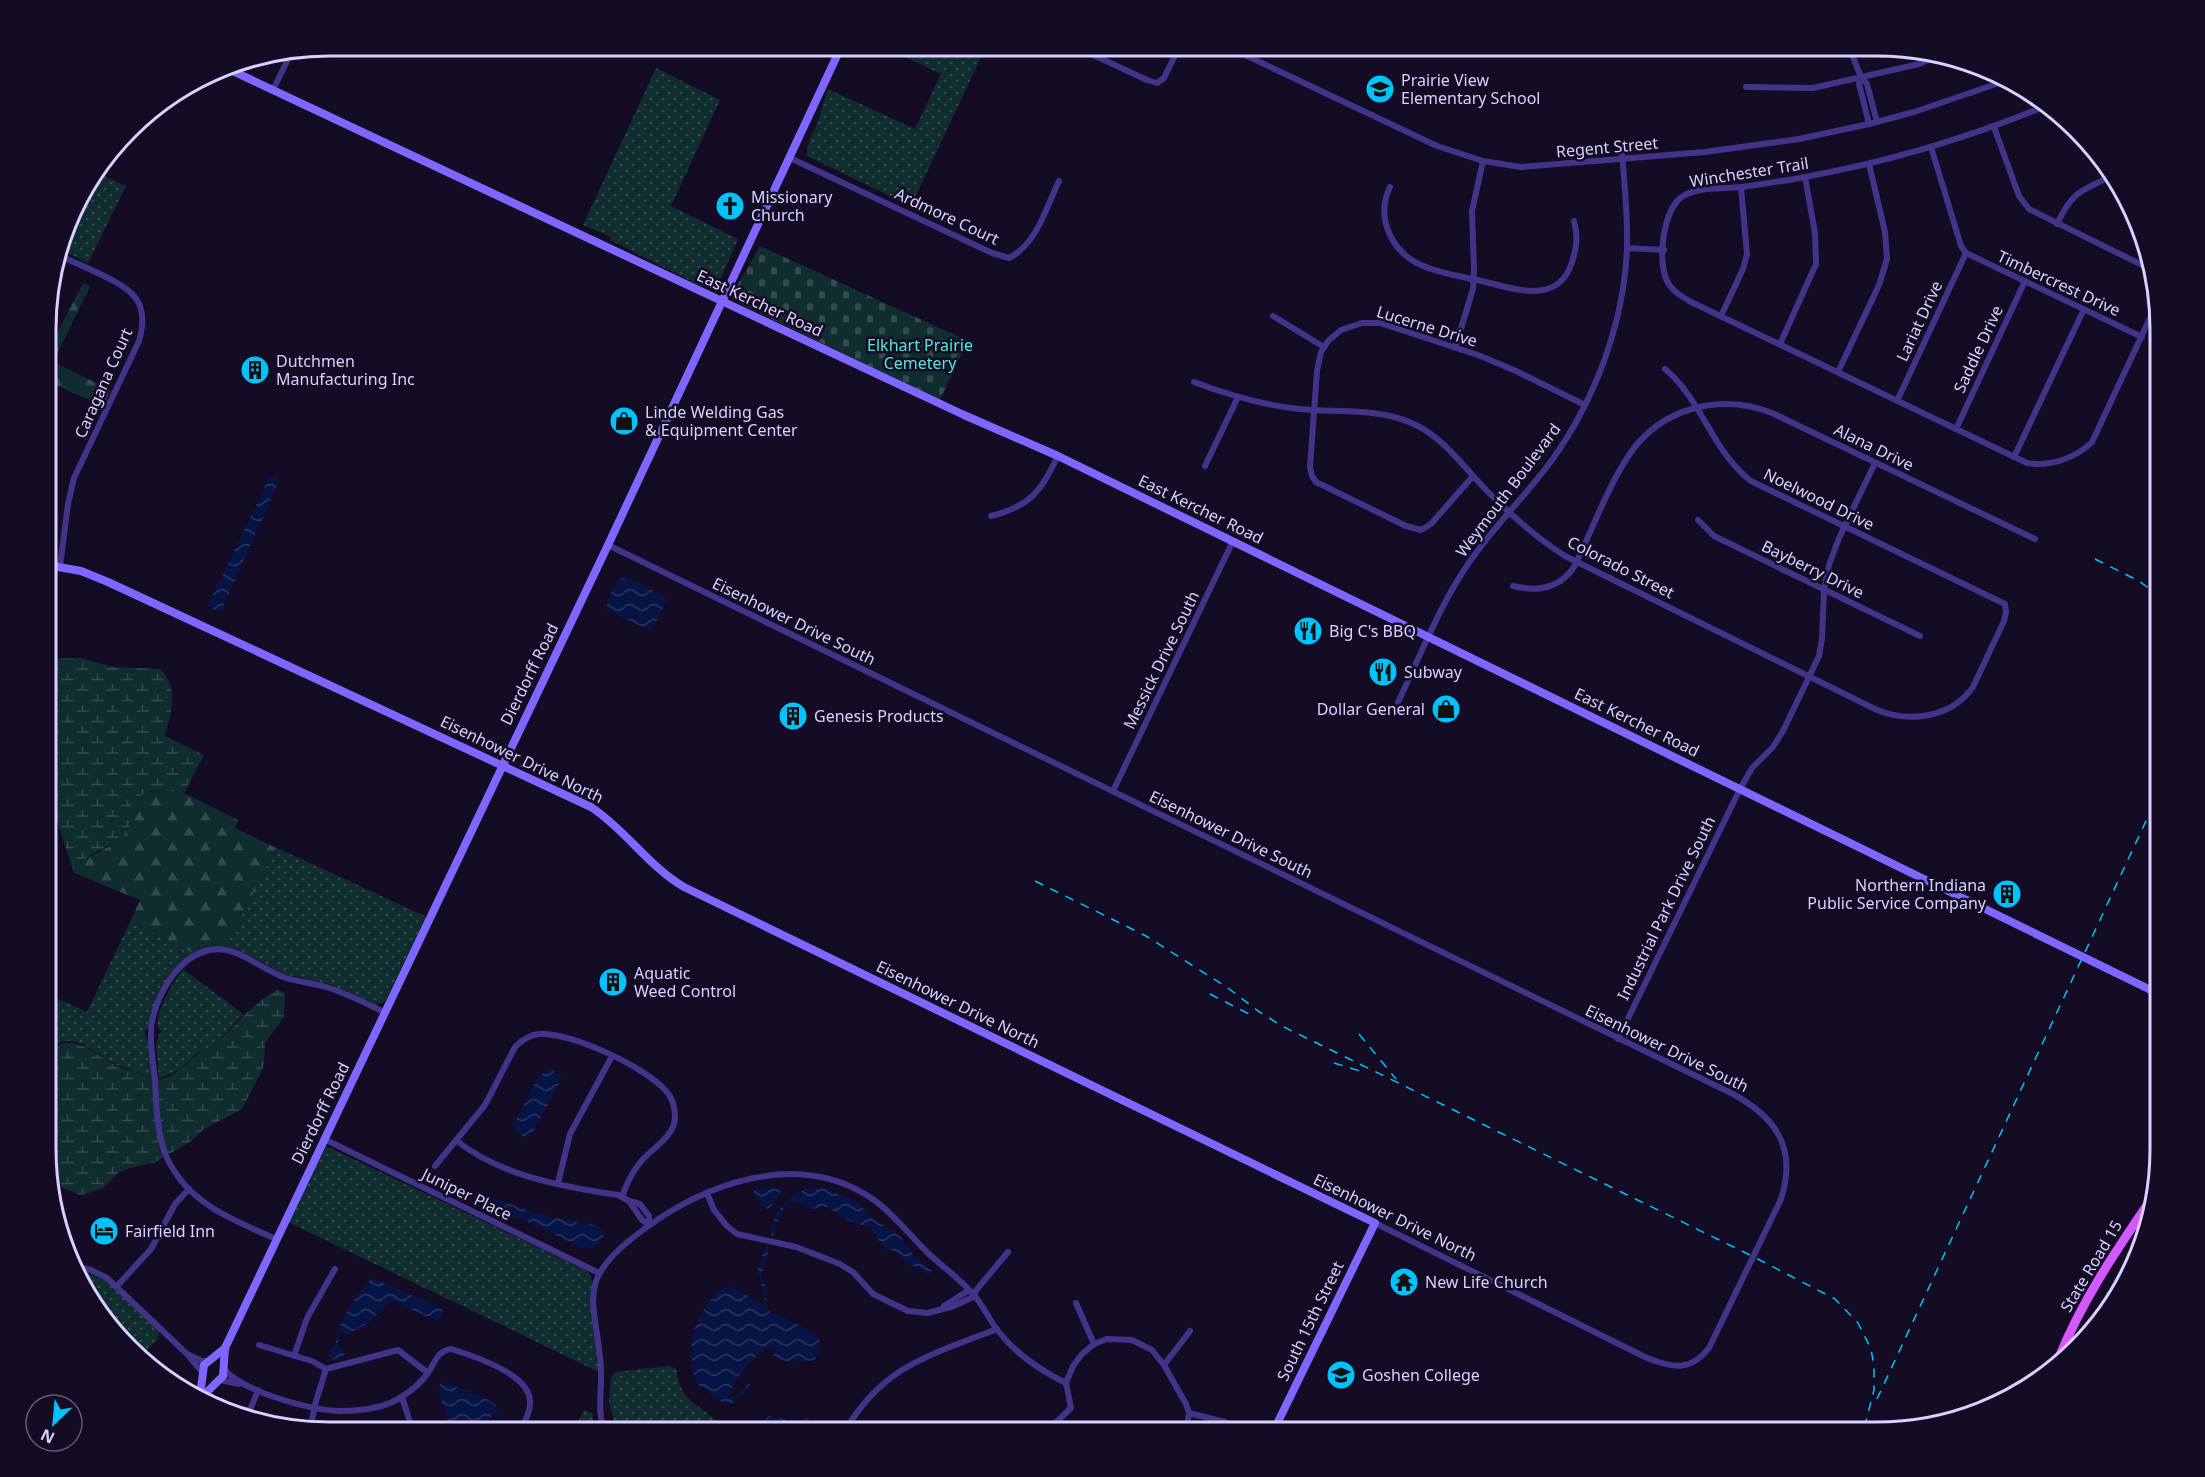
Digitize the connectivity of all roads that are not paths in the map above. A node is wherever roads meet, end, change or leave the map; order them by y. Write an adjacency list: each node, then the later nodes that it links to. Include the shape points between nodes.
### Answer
1 (837, 56): 19 (street, Dierdorff Road)
2 (1096, 56): 3 (street, via 1157,83 1164,78)
3 (1175, 56)
4 (1247, 56): 21 (street, Regent Street, via 1437,146)
5 (1852, 56): 9 (street)
6 (288, 59): 12 (street)
7 (1928, 61): 9 (street)
8 (235, 72): 12 (street, East Kercher Road)
9 (1861, 77): 11 (street, via 1813,88); 14 (street, via 1867,84); 15 (street, via 1859,84)
10 (1997, 84): 14 (street, Regent Street)
11 (1746, 87)
12 (273, 90): 37 (street, East Kercher Road)
13 (2039, 109): 16 (street, Winchester Trail)
14 (1877, 122): 15 (street, Regent Street)
15 (1869, 124): 20 (street, Regent Street, via 1767,144)
16 (1994, 127): 18 (street, Winchester Trail); 29 (street, via 2023,203)
17 (1621, 143): 20 (street, Weymouth Boulevard)
18 (1931, 147): 22 (street, Winchester Trail); 32 (street)
19 (790, 158): 25 (street, Ardmore Court, via 1009,258 1031,241); 37 (street, Dierdorff Road)
20 (1622, 160): 21 (street, Regent Street, via 1521,167); 30 (street, Weymouth Boulevard)
21 (1483, 161): 35 (street, via 1472,211)
22 (1869, 164): 23 (street, Winchester Trail); 47 (street, via 1885,232 1887,259 1879,285)
23 (1805, 177): 27 (street, Winchester Trail); 43 (street, via 1816,264)
24 (2105, 179): 29 (street, via 2076,193)
25 (1059, 181)
26 (1390, 187): 35 (street, via 1383,202 1385,221 1402,251 1422,266)
27 (1741, 187): 31 (street, Winchester Trail, via 1696,191 1675,203 1669,213); 40 (street, via 1747,254)
28 (1574, 221): 35 (street, via 1578,237 1572,265 1553,287 1533,292)
29 (2057, 224): 34 (street)
30 (1627, 248): 31 (street); 51 (street, Weymouth Boulevard, via 1611,340)
31 (1664, 250): 40 (street, Winchester Trail, via 1665,275 1673,290)
32 (1966, 253): 36 (street, Timbercrest Drive); 50 (street, Lariat Drive)
33 (65, 258): 69 (street, Caragana Court, via 127,288 139,302 143,320 139,341 74,478)
34 (2142, 265)
35 (1474, 279): 45 (street)
36 (2025, 281): 38 (street, Timbercrest Drive); 54 (street, Saddle Drive)
37 (722, 302): 55 (street, East Kercher Road); 66 (street, Dierdorff Road)
38 (2084, 309): 42 (street, Timbercrest Drive); 56 (street)
39 (1273, 316): 44 (street)
40 (1721, 316): 43 (street, Winchester Trail)
41 (2150, 320): 42 (street, Winchester Trail)
42 (2142, 337): 56 (street, Winchester Trail, via 2087,448 2048,464 2027,463)
43 (1780, 344): 47 (street, Winchester Trail)
44 (1324, 347): 45 (street, Lucerne Drive, via 1345,328 1368,322); 53 (street, via 1317,371)
45 (1455, 348): 51 (street, Lucerne Drive, via 1516,371)
46 (1665, 369): 52 (street, Noelwood Drive, via 1681,382)
47 (1838, 372): 50 (street, Winchester Trail)
48 (1194, 382): 49 (street, Colorado Street)
49 (1238, 397): 53 (street, Colorado Street); 58 (street)
50 (1897, 401): 54 (street, Winchester Trail)
51 (1585, 405): 60 (street, Weymouth Boulevard, via 1554,457)
52 (1696, 407): 57 (street, Alana Drive, via 1733,404 1763,410); 63 (street, Noelwood Drive, via 1740,473 1763,488); 67 (street, Alana Drive, via 1659,424 1638,444 1624,463)
53 (1314, 410): 59 (street, Colorado Street, via 1379,414 1414,424 1440,441); 59 (street, via 1310,467 1314,479 1409,528 1421,530 1431,525)
54 (1956, 429): 56 (street, Winchester Trail)
55 (1058, 456): 61 (street, via 1032,499); 65 (street, East Kercher Road)
56 (2014, 457)
57 (1875, 463): 63 (street, Industrial Park Drive South); 64 (street, Alana Drive)
58 (1205, 466)
59 (1473, 476): 60 (street, Colorado Street)
60 (1510, 512): 67 (street, Colorado Street); 73 (street, Weymouth Boulevard, via 1467,565)
61 (991, 516)
62 (1698, 520): 71 (street, Bayberry Drive, via 1714,536)
63 (1845, 526): 71 (street, Industrial Park Drive South, via 1829,565); 76 (street, Noelwood Drive, via 2005,604 2006,616 1973,687)
64 (2035, 539)
65 (1233, 541): 73 (street, East Kercher Road); 79 (street, Messick Drive South)
66 (608, 545): 77 (street, Dierdorff Road); 79 (street, Eisenhower Drive South)
67 (1576, 562): 70 (street, Alana Drive, via 1552,586 1531,590); 74 (street, Colorado Street)
68 (56, 566): 69 (street, Eisenhower Drive North)
69 (60, 566): 77 (street, Eisenhower Drive North, via 108,582)
70 (1513, 586)
71 (1824, 590): 72 (street, Bayberry Drive); 74 (street, Industrial Park Drive South, via 1821,649)
72 (1920, 636)
73 (1429, 637): 75 (street, Weymouth Boulevard); 78 (street, East Kercher Road)
74 (1810, 676): 76 (street, Colorado Street, via 1889,715 1920,716); 78 (street, Industrial Park Drive South, via 1783,731)
75 (1398, 702)
76 (1955, 706)
77 (502, 765): 81 (street, Dierdorff Road); 93 (street, Eisenhower Drive North, via 601,813 658,869 684,887)
78 (1740, 789): 80 (street, East Kercher Road); 82 (street, Industrial Park Drive South)
79 (1113, 791): 82 (street, Eisenhower Drive South)
80 (2150, 990)
81 (384, 1012): 84 (street, Dierdorff Road); 88 (street, via 327,987 277,975 225,950 211,950 177,969 160,999 151,1032 161,1140 174,1172)
82 (1618, 1039): 90 (street, Eisenhower Drive South, via 1733,1094 1761,1112 1785,1151)
83 (612, 1056): 85 (street, via 554,1036 528,1037 512,1051 489,1099); 87 (street, via 573,1128); 91 (street, via 662,1087 675,1110 670,1132 634,1170)
84 (324, 1139): 95 (street, Dierdorff Road); 99 (street, Juniper Place)
85 (457, 1141): 86 (street); 87 (street, via 498,1166)
86 (435, 1166)
87 (558, 1183): 91 (street)
88 (189, 1189): 95 (street, via 225,1215); 100 (street, via 175,1204 151,1249)
89 (709, 1192): 94 (street); 101 (street, via 780,1173 842,1183 883,1207); 101 (street, via 719,1215 737,1234 807,1250 840,1264 873,1294 908,1311 923,1314 954,1306)
90 (1783, 1192): 93 (street, Eisenhower Drive North, via 1709,1348 1695,1362 1677,1366 1647,1358)
91 (622, 1197): 94 (street, via 640,1204 649,1216)
92 (2141, 1214): 107 (main road, State Road 15, via 2100,1274)
93 (1375, 1223): 135 (street, South 15th Street)
94 (649, 1225): 99 (street, via 615,1252)
95 (276, 1239): 108 (street, Dierdorff Road)
96 (1008, 1252): 101 (street)
97 (84, 1269): 100 (street)
98 (335, 1269): 110 (street, via 307,1318)
99 (599, 1273): 130 (street, via 592,1301 601,1373)
100 (117, 1286): 109 (street)
101 (972, 1294): 103 (street)
102 (1076, 1303): 105 (street)
103 (997, 1329): 118 (street, via 1023,1357); 131 (street, via 897,1372 865,1400)
104 (1190, 1331): 112 (street)
105 (1094, 1344): 112 (street, via 1107,1339 1132,1340 1152,1350); 118 (street, via 1077,1360)
106 (259, 1345): 110 (street)
107 (2064, 1346)
108 (225, 1348): 111 (street, Dierdorff Road); 113 (street, Dierdorff Road)
109 (187, 1354): 111 (street); 116 (street)
110 (294, 1356): 114 (street)
111 (210, 1361): 113 (street); 116 (street, Dierdorff Road, via 204,1365)
112 (1164, 1365): 126 (street)
113 (224, 1368): 117 (street, Dierdorff Road); 119 (street)
114 (326, 1370): 115 (street, via 398,1350); 124 (street)
115 (428, 1373): 123 (street); 129 (street, via 438,1354 451,1349 511,1375 527,1389 530,1399)
116 (202, 1374): 117 (street, via 210,1382); 120 (street, Dierdorff Road)
117 (218, 1381): 119 (street); 122 (street, Dierdorff Road)
118 (1066, 1383): 132 (street, via 1071,1408)
119 (241, 1384): 121 (street)
120 (201, 1389)
121 (258, 1390): 124 (street); 125 (street)
122 (206, 1392)
123 (402, 1397): 124 (street, via 356,1410); 128 (street)
124 (314, 1407): 127 (street)
125 (250, 1410)
126 (1189, 1413): 133 (street); 134 (street)
127 (311, 1421)
128 (410, 1422)
129 (524, 1422)
130 (602, 1422)
131 (850, 1422)
132 (1056, 1422)
133 (1188, 1422)
134 (1226, 1422)
135 (1278, 1422)

